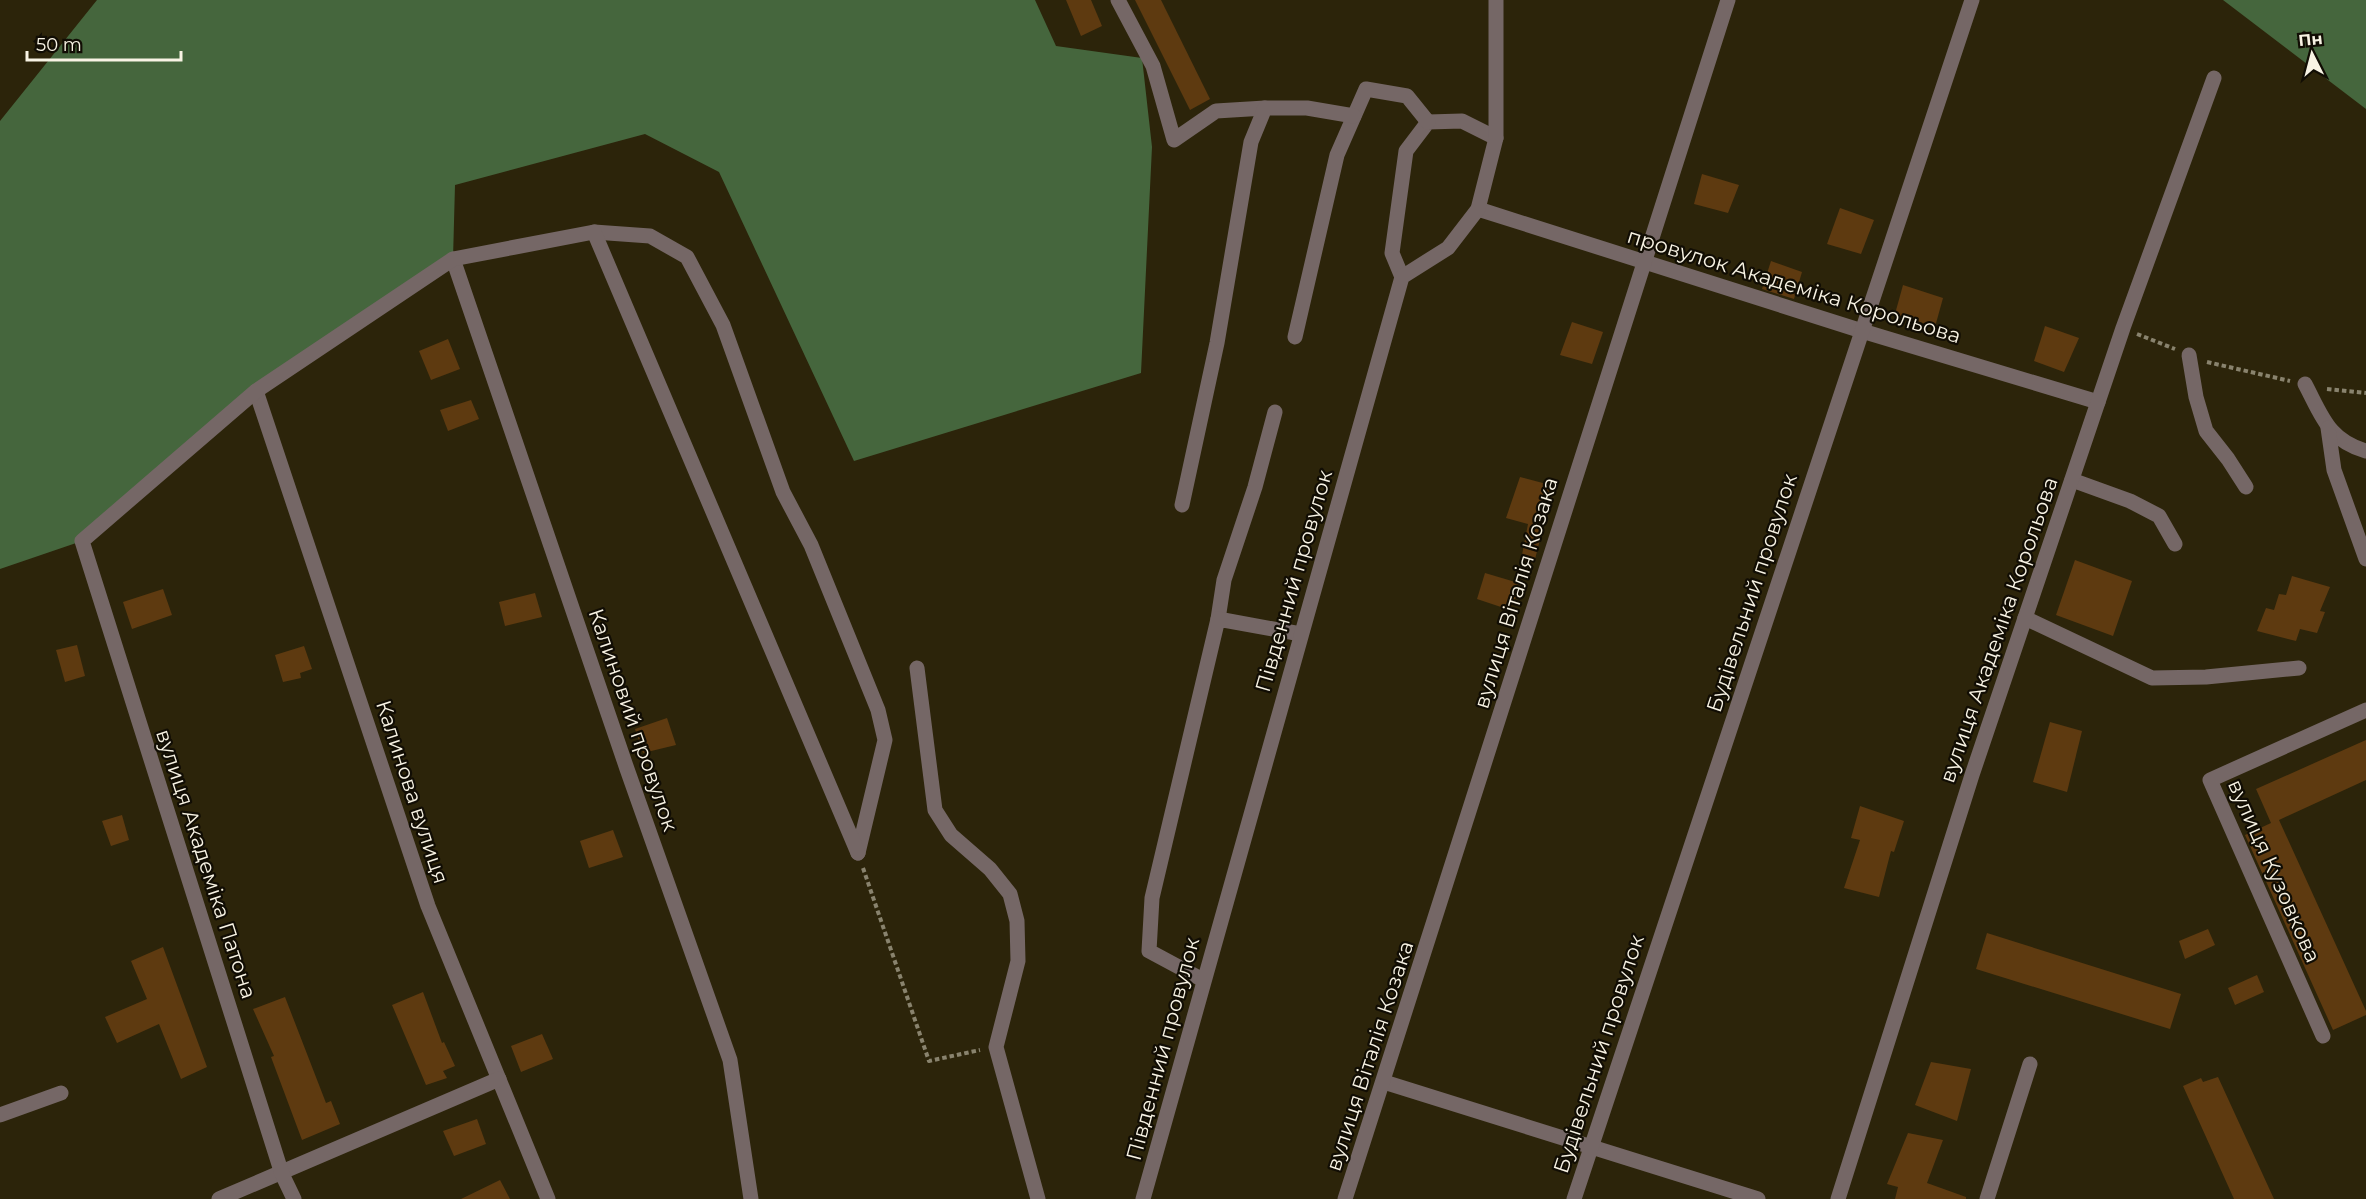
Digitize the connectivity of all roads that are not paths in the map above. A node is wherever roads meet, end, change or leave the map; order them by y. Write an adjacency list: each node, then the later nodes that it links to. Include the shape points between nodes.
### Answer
1 (1118, 0): 6 (street, via 1153,66 1174,140 1216,111)
2 (1496, 0): 9 (street)
3 (1728, 0): 13 (street, вулиця Віталія Козака)
4 (1972, 0): 15 (street, Будівельний провулок)
5 (2214, 78): 20 (street, вулиця Академіка Корольова)
6 (1265, 108): 7 (street, via 1307,108); 26 (street, via 1251,142 1217,343)
7 (1354, 116): 8 (street, via 1366,89 1407,96); 16 (street, via 1337,155)
8 (1428, 122): 9 (street, via 1462,121); 14 (street, via 1406,151 1392,253)
9 (1497, 138): 10 (street)
10 (1478, 209): 13 (street, провулок Академіка Корольова); 14 (street, via 1448,248)
11 (594, 232): 11 (street, via 858,853 885,740 878,710 811,545 783,492 723,325 687,257 650,236); 12 (street)
12 (453, 259): 19 (street); 47 (street, Калиновий провулок, via 730,1060)
13 (1642, 261): 15 (street, провулок Академіка Корольова); 39 (street, вулиця Віталія Козака)
14 (1402, 278): 31 (street, Південний провулок)
15 (1862, 331): 20 (street, провулок Академіка Корольова); 42 (street, Будівельний провулок)
16 (1295, 337)
17 (2189, 355): 25 (street, via 2206,431)
18 (2305, 384): 22 (street)
19 (256, 391): 38 (street, Калинова вулиця, via 428,906); 43 (street, вулиця Академіка Патона, via 82,541)
20 (2098, 402): 24 (street, вулиця Академіка Корольова)
21 (1275, 412): 30 (street, via 1224,580)
22 (2328, 428): 23 (street, via 2349,446); 28 (street, via 2334,470)
23 (2366, 451)
24 (2072, 480): 27 (street, via 2159,516); 29 (street, вулиця Академіка Корольова)
25 (2246, 487)
26 (1182, 505)
27 (2175, 544)
28 (2366, 559)
29 (2025, 618): 33 (street, via 2152,678); 53 (street, вулиця Академіка Корольова)
30 (1218, 619): 31 (street); 35 (street, via 1152,898 1149,951)
31 (1301, 634): 35 (street, Південний провулок)
32 (917, 668): 48 (street, via 935,810 951,835 990,869 1010,894 1017,921 1018,961 996,1047)
33 (2299, 668)
34 (2366, 710): 36 (street, вулиця Кузовкова, via 2210,780)
35 (1203, 980): 49 (street, Південний провулок)
36 (2323, 1036)
37 (2030, 1064): 54 (street)
38 (499, 1079): 43 (street); 46 (street, Калинова вулиця)
39 (1383, 1082): 42 (street); 50 (street, вулиця Віталія Козака)
40 (61, 1094): 41 (street)
41 (0, 1115)
42 (1591, 1146): 51 (street, Будівельний провулок); 52 (street)
43 (282, 1174): 44 (street); 45 (street, вулиця Академіка Патона)
44 (219, 1199)
45 (294, 1199)
46 (548, 1199)
47 (751, 1199)
48 (1038, 1199)
49 (1143, 1199)
50 (1346, 1199)
51 (1574, 1199)
52 (1758, 1199)
53 (1838, 1199)
54 (1987, 1199)

